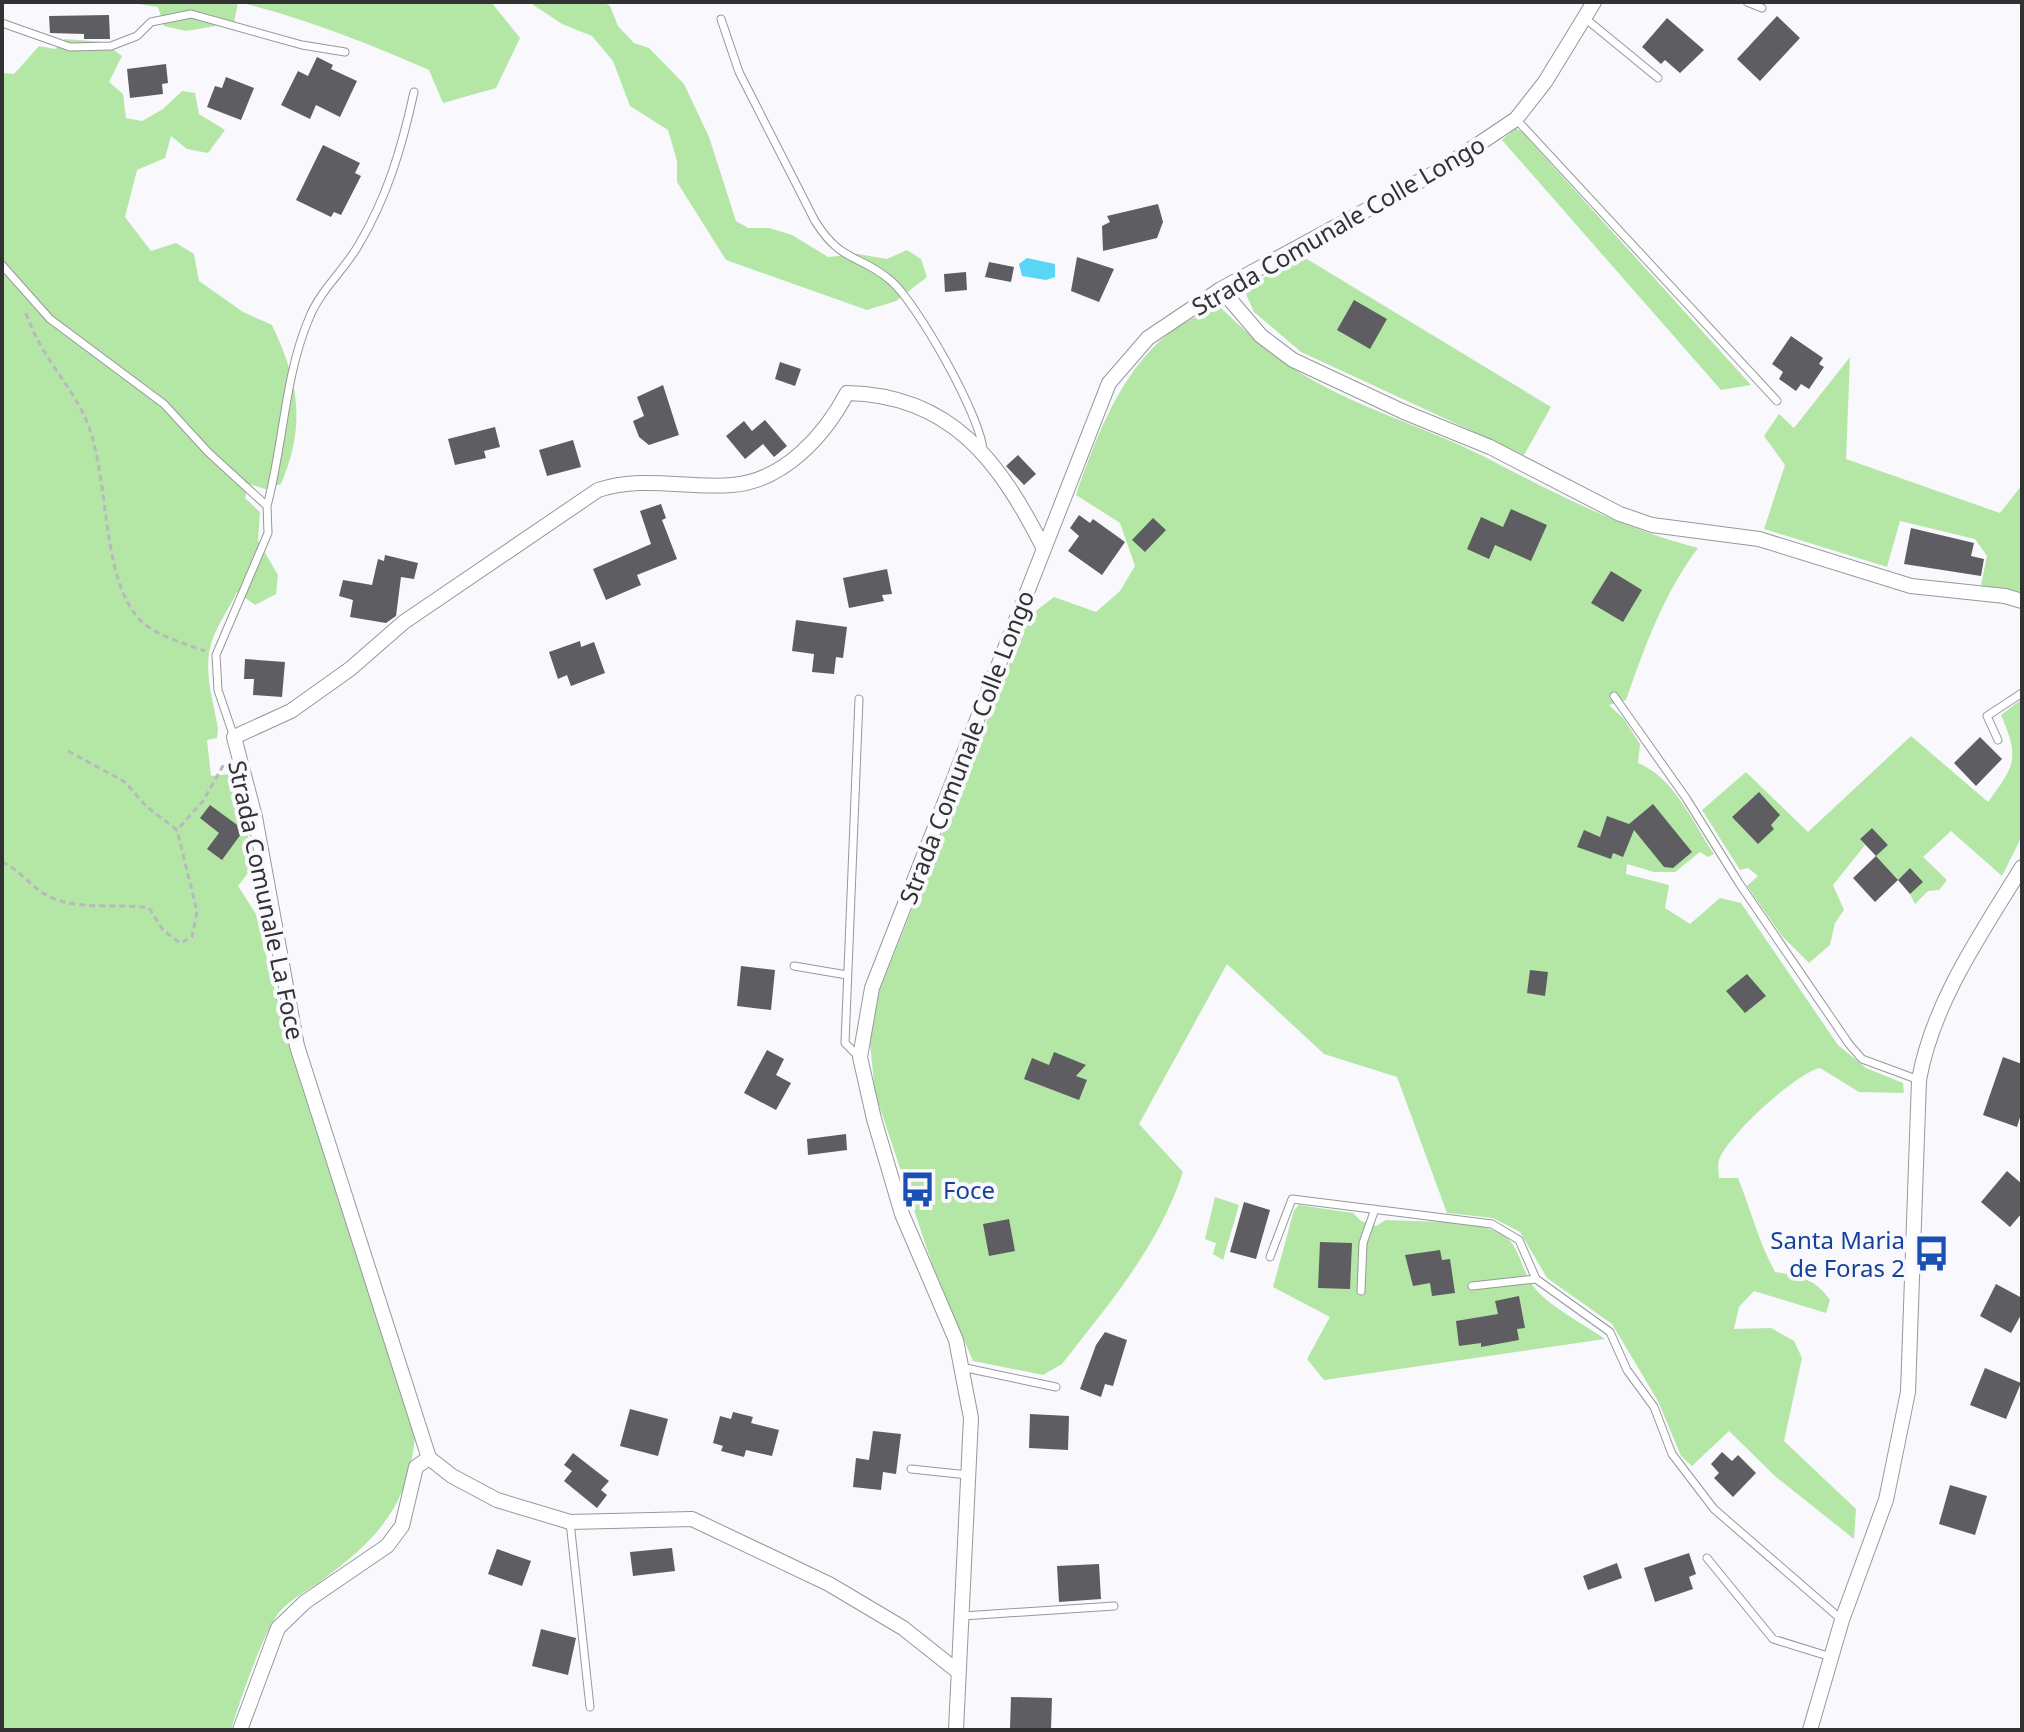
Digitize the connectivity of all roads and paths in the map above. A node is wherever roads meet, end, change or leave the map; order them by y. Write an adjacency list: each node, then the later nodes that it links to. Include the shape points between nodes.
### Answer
1 (1594, 2): 5 (street, Strada Comunale Colle Longo)
2 (1747, 2): 3 (lane)
3 (1762, 8)
4 (721, 19): 15 (lane, via 739,72 815,221 829,243 888,278 916,311 963,399)
5 (1586, 19): 8 (lane); 10 (street, Strada Comunale Colle Longo)
6 (2, 23): 7 (lane, via 70,47 111,46 137,36 151,22 191,14)
7 (345, 52)
8 (1658, 78)
9 (414, 92): 16 (lane, via 390,183 358,247 311,312 303,332)
10 (1516, 119): 13 (street, Strada Comunale Colle Longo, via 1440,170); 14 (lane)
11 (2, 265): 12 (lane)
12 (16, 284): 16 (lane, via 50,319 164,404); 19 (path, via 37,345 84,414 120,582 135,615 161,633)
13 (1221, 289): 17 (street, Strada Comunale Colle Longo, via 1148,338 1109,383); 18 (street, via 1261,336 1293,360 1490,447 1620,514 1652,525 1759,539 1911,586)
14 (1777, 401)
15 (983, 453): 17 (street, Strada Comunale La Foce); 23 (street, Strada Comunale La Foce, via 952,423 919,405 875,393 847,393 833,420 806,448 754,481 623,482 598,490 404,622 291,711)
16 (267, 506): 19 (lane, via 268,533)
17 (1044, 549): 32 (street, Strada Comunale Colle Longo, via 872,988)
18 (2022, 601)
19 (216, 655): 23 (lane, via 218,690)
20 (2022, 693): 24 (lane, via 1987,716)
21 (1614, 696): 33 (lane, via 1849,1044 1862,1059)
22 (859, 699): 31 (lane)
23 (234, 737): 41 (street, Strada Comunale La Foce, via 255,817 297,1046)
24 (1998, 740)
25 (68, 751): 27 (path, via 125,782)
26 (214, 783): 27 (path)
27 (177, 830): 28 (path, via 197,911 192,937 180,943 163,930 149,908 47,896)
28 (2, 862)
29 (2022, 867): 33 (street, via 1966,958 1925,1044)
30 (794, 966): 31 (lane)
31 (847, 975): 32 (lane, via 845,1043)
32 (860, 1057): 39 (street, Strada Comunale Colle Longo, via 902,1214 956,1340)
33 (1919, 1080): 48 (street, via 1908,1392 1886,1500)
34 (1375, 1209): 35 (lane, via 1292,1199); 36 (lane, via 1492,1224 1519,1240); 38 (lane, via 1363,1243)
35 (1270, 1257)
36 (1536, 1279): 37 (lane); 48 (lane, via 1610,1332 1627,1370 1654,1407 1672,1454 1714,1509)
37 (1472, 1286)
38 (1361, 1291)
39 (961, 1367): 40 (lane); 43 (street, Strada Comunale Colle Longo, via 971,1418)
40 (1056, 1387)
41 (429, 1458): 44 (street, via 497,1500); 52 (street, via 416,1467 402,1526 387,1546 305,1602 278,1628)
42 (911, 1469): 43 (lane)
43 (968, 1475): 47 (street, Strada Comunale Colle Longo)
44 (570, 1522): 50 (street, via 692,1519 829,1584 903,1628); 51 (lane)
45 (1707, 1558): 49 (lane, via 1773,1639)
46 (1114, 1606): 47 (lane)
47 (960, 1616): 50 (street, Strada Comunale Colle Longo)
48 (1842, 1620): 49 (street)
49 (1831, 1657): 54 (street)
50 (956, 1670): 53 (street, Strada Comunale Colle Longo)
51 (590, 1707)
52 (240, 1730)
53 (956, 1730)
54 (1810, 1730)

